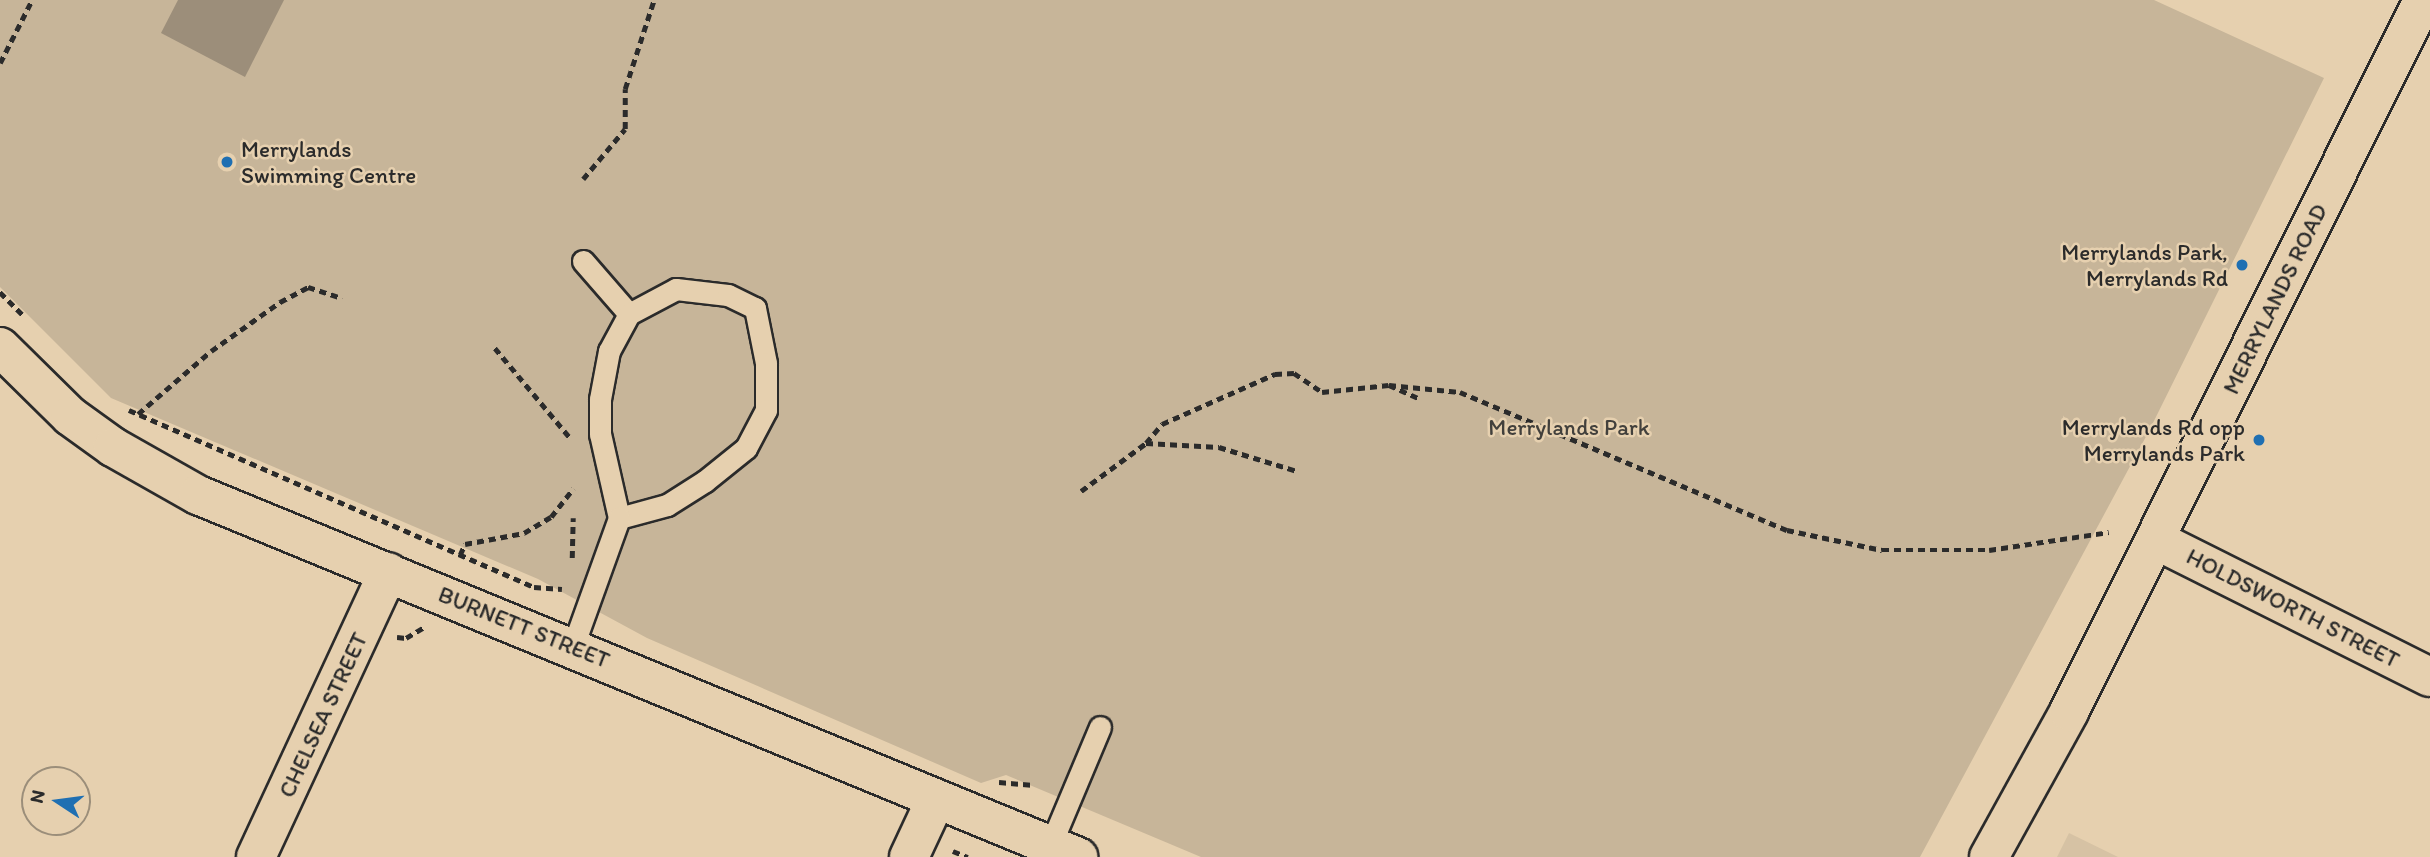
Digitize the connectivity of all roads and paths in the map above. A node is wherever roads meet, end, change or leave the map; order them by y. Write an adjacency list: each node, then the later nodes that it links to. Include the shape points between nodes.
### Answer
1 (32, 0): 4 (path)
2 (654, 0): 5 (path, via 625,89 625,129)
3 (2423, 0): 25 (main road, MERRYLANDS ROAD)
4 (0, 63)
5 (583, 179)
6 (583, 261): 9 (lane)
7 (0, 292): 10 (path)
8 (342, 298): 16 (path, via 308,287 279,302 211,351)
9 (629, 314): 23 (lane, via 609,351 600,399 600,434); 23 (lane, via 676,289 728,295 754,308 767,390 766,410 746,448 667,505)
10 (28, 320)
11 (0, 347): 29 (main road, BURNETT STREET, via 70,416 152,471 198,495)
12 (495, 348): 18 (path)
13 (1389, 385): 14 (path); 17 (path, via 1322,392 1294,373 1275,374 1162,424); 24 (path, via 1460,392 1787,530 1882,550 1989,550)
14 (1418, 398)
15 (120, 406): 16 (path)
16 (138, 414): 26 (path)
17 (1146, 443): 19 (path, via 1219,447); 21 (path)
18 (578, 448)
19 (1297, 471)
20 (573, 489): 26 (path, via 551,517 524,533 465,544)
21 (1081, 491)
22 (573, 518): 28 (path)
23 (619, 518): 31 (lane)
24 (2109, 532)
25 (2156, 540): 32 (main road, HOLDSWORTH STREET); 40 (main road, MERRYLANDS ROAD)
26 (461, 554): 27 (path); 30 (path, via 534,587 562,590)
27 (457, 562)
28 (572, 564)
29 (388, 572): 31 (main road, BURNETT STREET); 37 (main road, CHELSEA STREET)
30 (566, 583)
31 (573, 646): 34 (main road, BURNETT STREET)
32 (2430, 677)
33 (1100, 727): 36 (lane)
34 (936, 799): 36 (main road, BURNETT STREET); 38 (main road)
35 (946, 848): 39 (path)
36 (1064, 851)
37 (256, 857)
38 (909, 857)
39 (968, 857)
40 (1989, 857)

